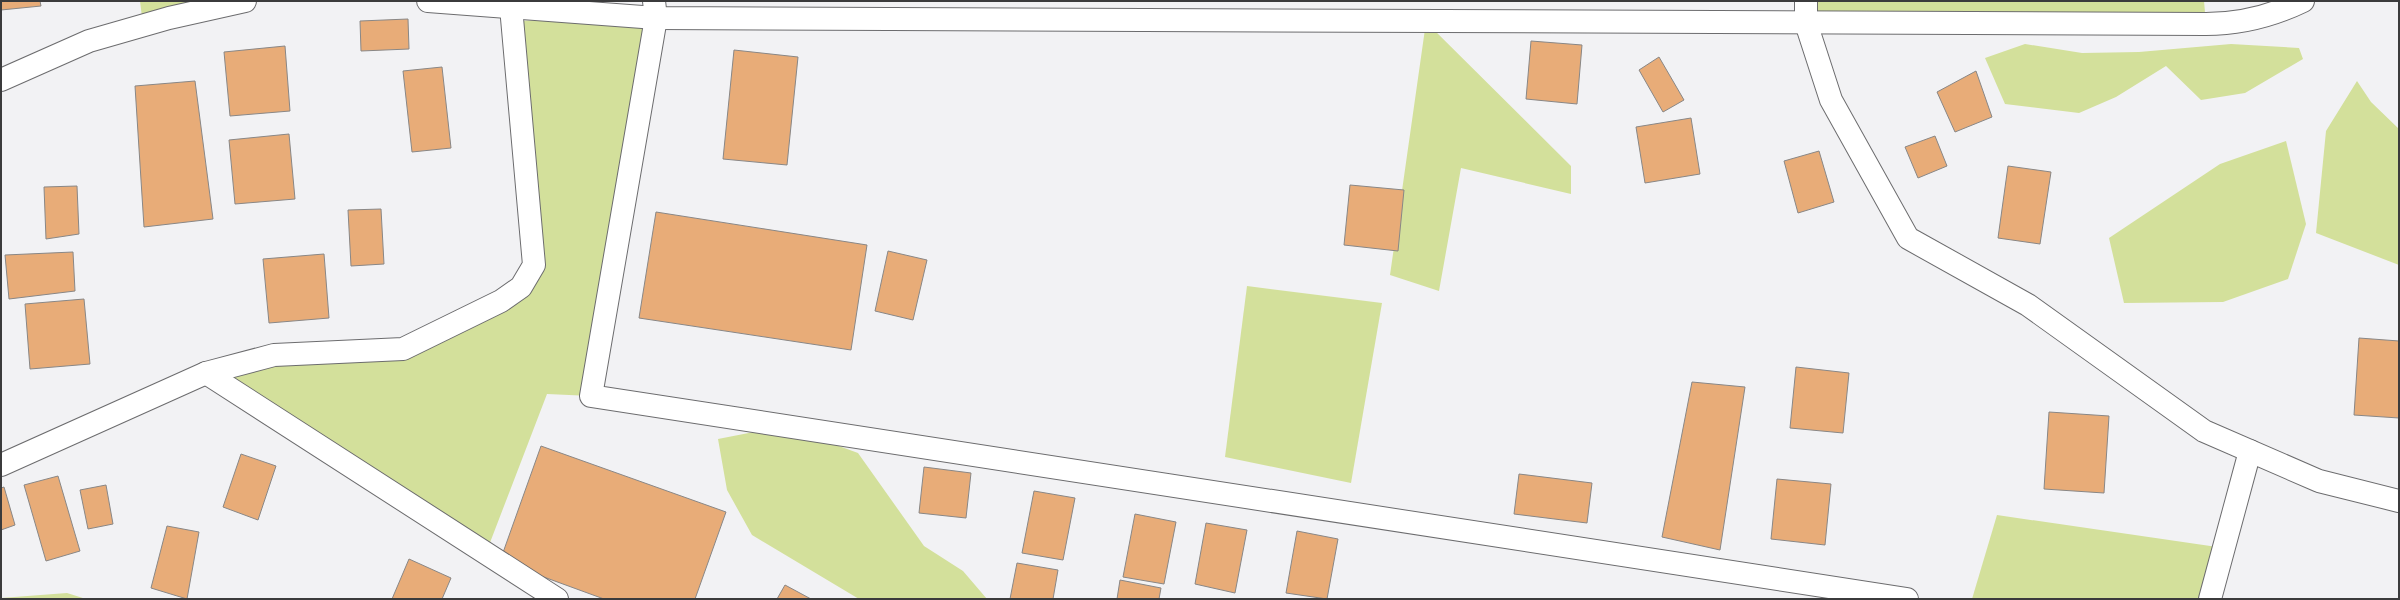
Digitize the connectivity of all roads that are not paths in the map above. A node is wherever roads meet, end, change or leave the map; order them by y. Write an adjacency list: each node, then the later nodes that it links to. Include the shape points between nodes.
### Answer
1 (245, 1): 8 (street, via 169,18 89,41)
2 (428, 1): 5 (street)
3 (1806, 1): 7 (street)
4 (2303, 1): 7 (street, via 2276,14 2226,24)
5 (511, 7): 6 (street); 9 (street, via 534,265 520,287 501,302 403,349 274,354)
6 (655, 9): 7 (street); 14 (street, via 591,396)
7 (1806, 23): 10 (street, via 1831,100 1908,238 2028,305 2204,431)
8 (1, 80)
9 (206, 373): 11 (street); 13 (street)
10 (2250, 451): 12 (street, via 2319,481); 15 (street)
11 (1, 465)
12 (2399, 500)
13 (556, 599)
14 (1907, 599)
15 (2210, 599)

